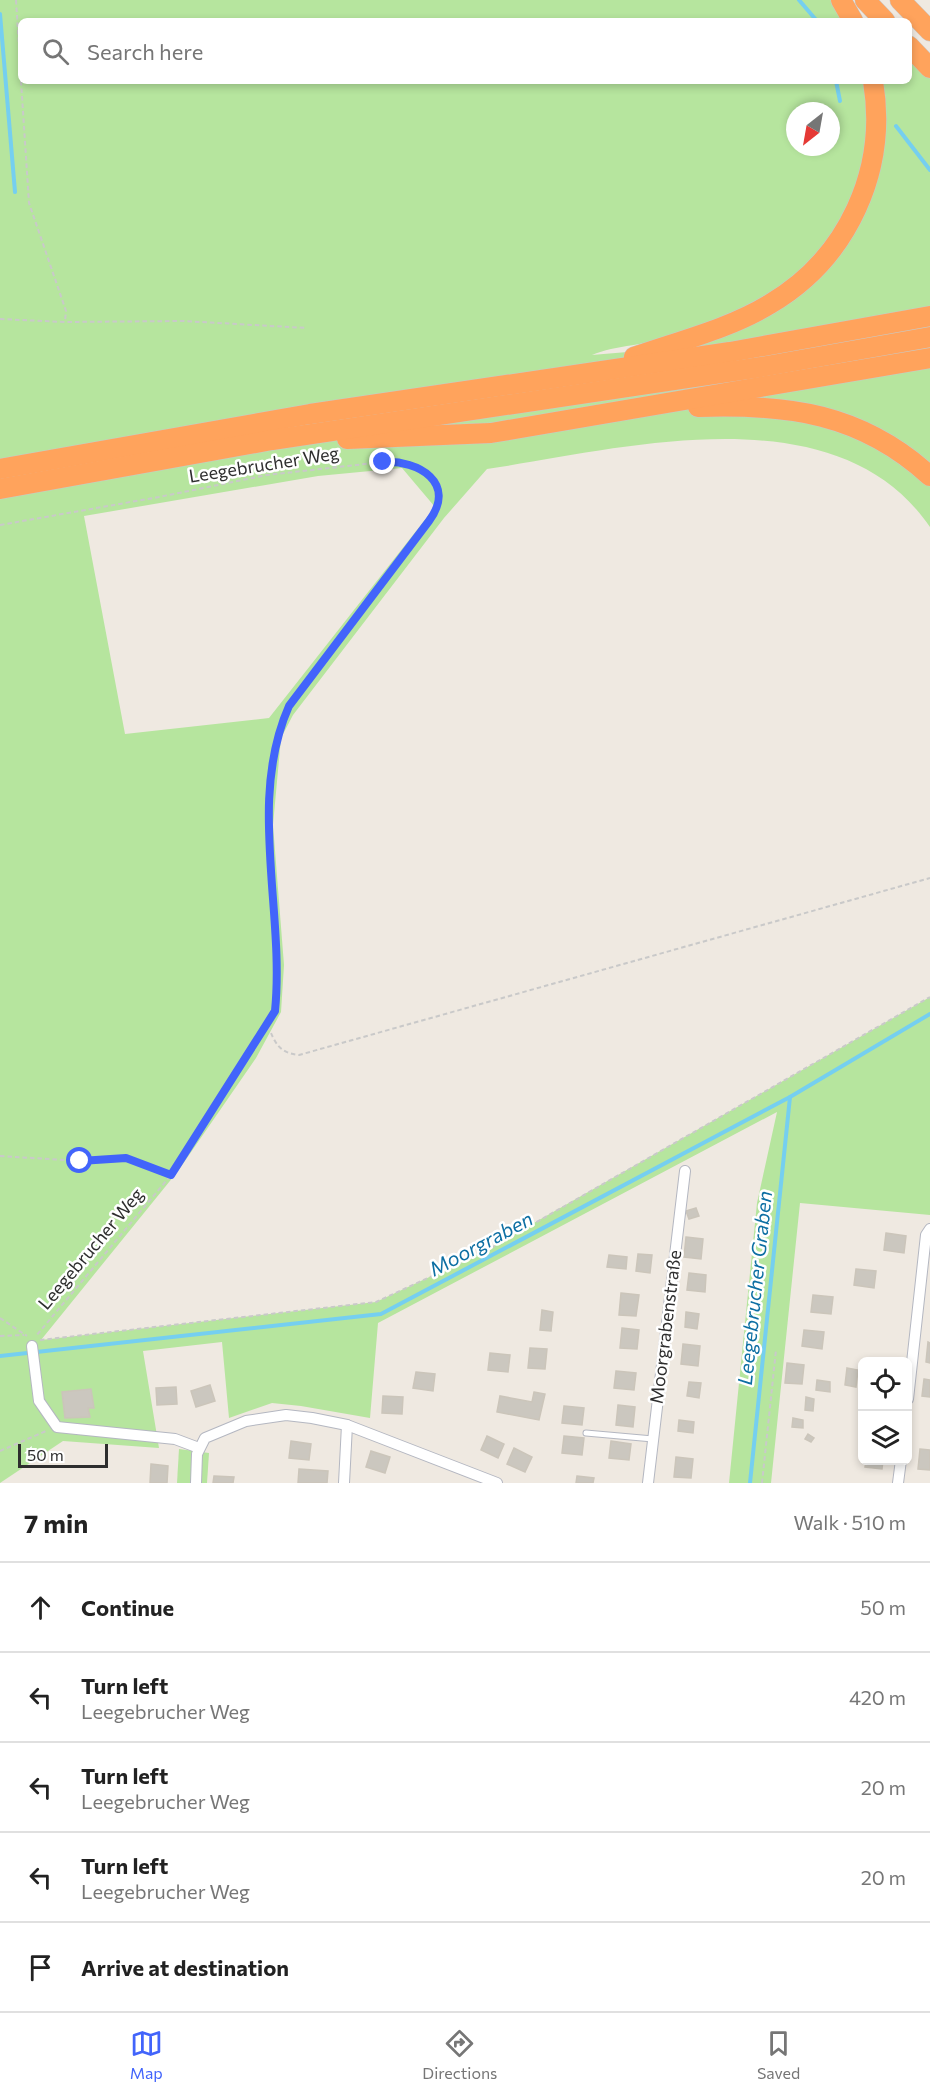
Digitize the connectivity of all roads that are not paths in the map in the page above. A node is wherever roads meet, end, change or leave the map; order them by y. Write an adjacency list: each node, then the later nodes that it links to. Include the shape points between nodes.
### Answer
1 (841, 0): 4 (highway)
2 (865, 0): 5 (highway)
3 (900, 0): 6 (highway)
4 (851, 18)
5 (882, 18)
6 (930, 31)
7 (912, 49): 8 (highway)
8 (930, 68)
9 (873, 84): 13 (highway, via 876,138 868,178 848,224 816,268 786,294 742,318)
10 (930, 316): 13 (highway)
11 (930, 337): 15 (highway)
12 (930, 358): 14 (highway)
13 (584, 373): 16 (highway, via 310,414)
14 (635, 408): 15 (highway, via 468,435); 17 (highway, via 771,407 831,417 882,439)
15 (272, 441): 18 (highway)
16 (0, 468)
17 (930, 476)
18 (0, 489)
19 (685, 1171): 25 (street, Moorgrabenstraße)
20 (928, 1232): 22 (street)
21 (32, 1343): 26 (street, via 39,1401 57,1427 175,1439)
22 (912, 1366)
23 (347, 1425): 26 (street, via 285,1415 266,1417 205,1438); 29 (street); 30 (street)
24 (586, 1433): 25 (lane)
25 (653, 1439): 31 (street, Moorgrabenstraße)
26 (199, 1448): 28 (street)
27 (900, 1465): 32 (street)
28 (196, 1483)
29 (344, 1483)
30 (495, 1483)
31 (648, 1483)
32 (898, 1483)

